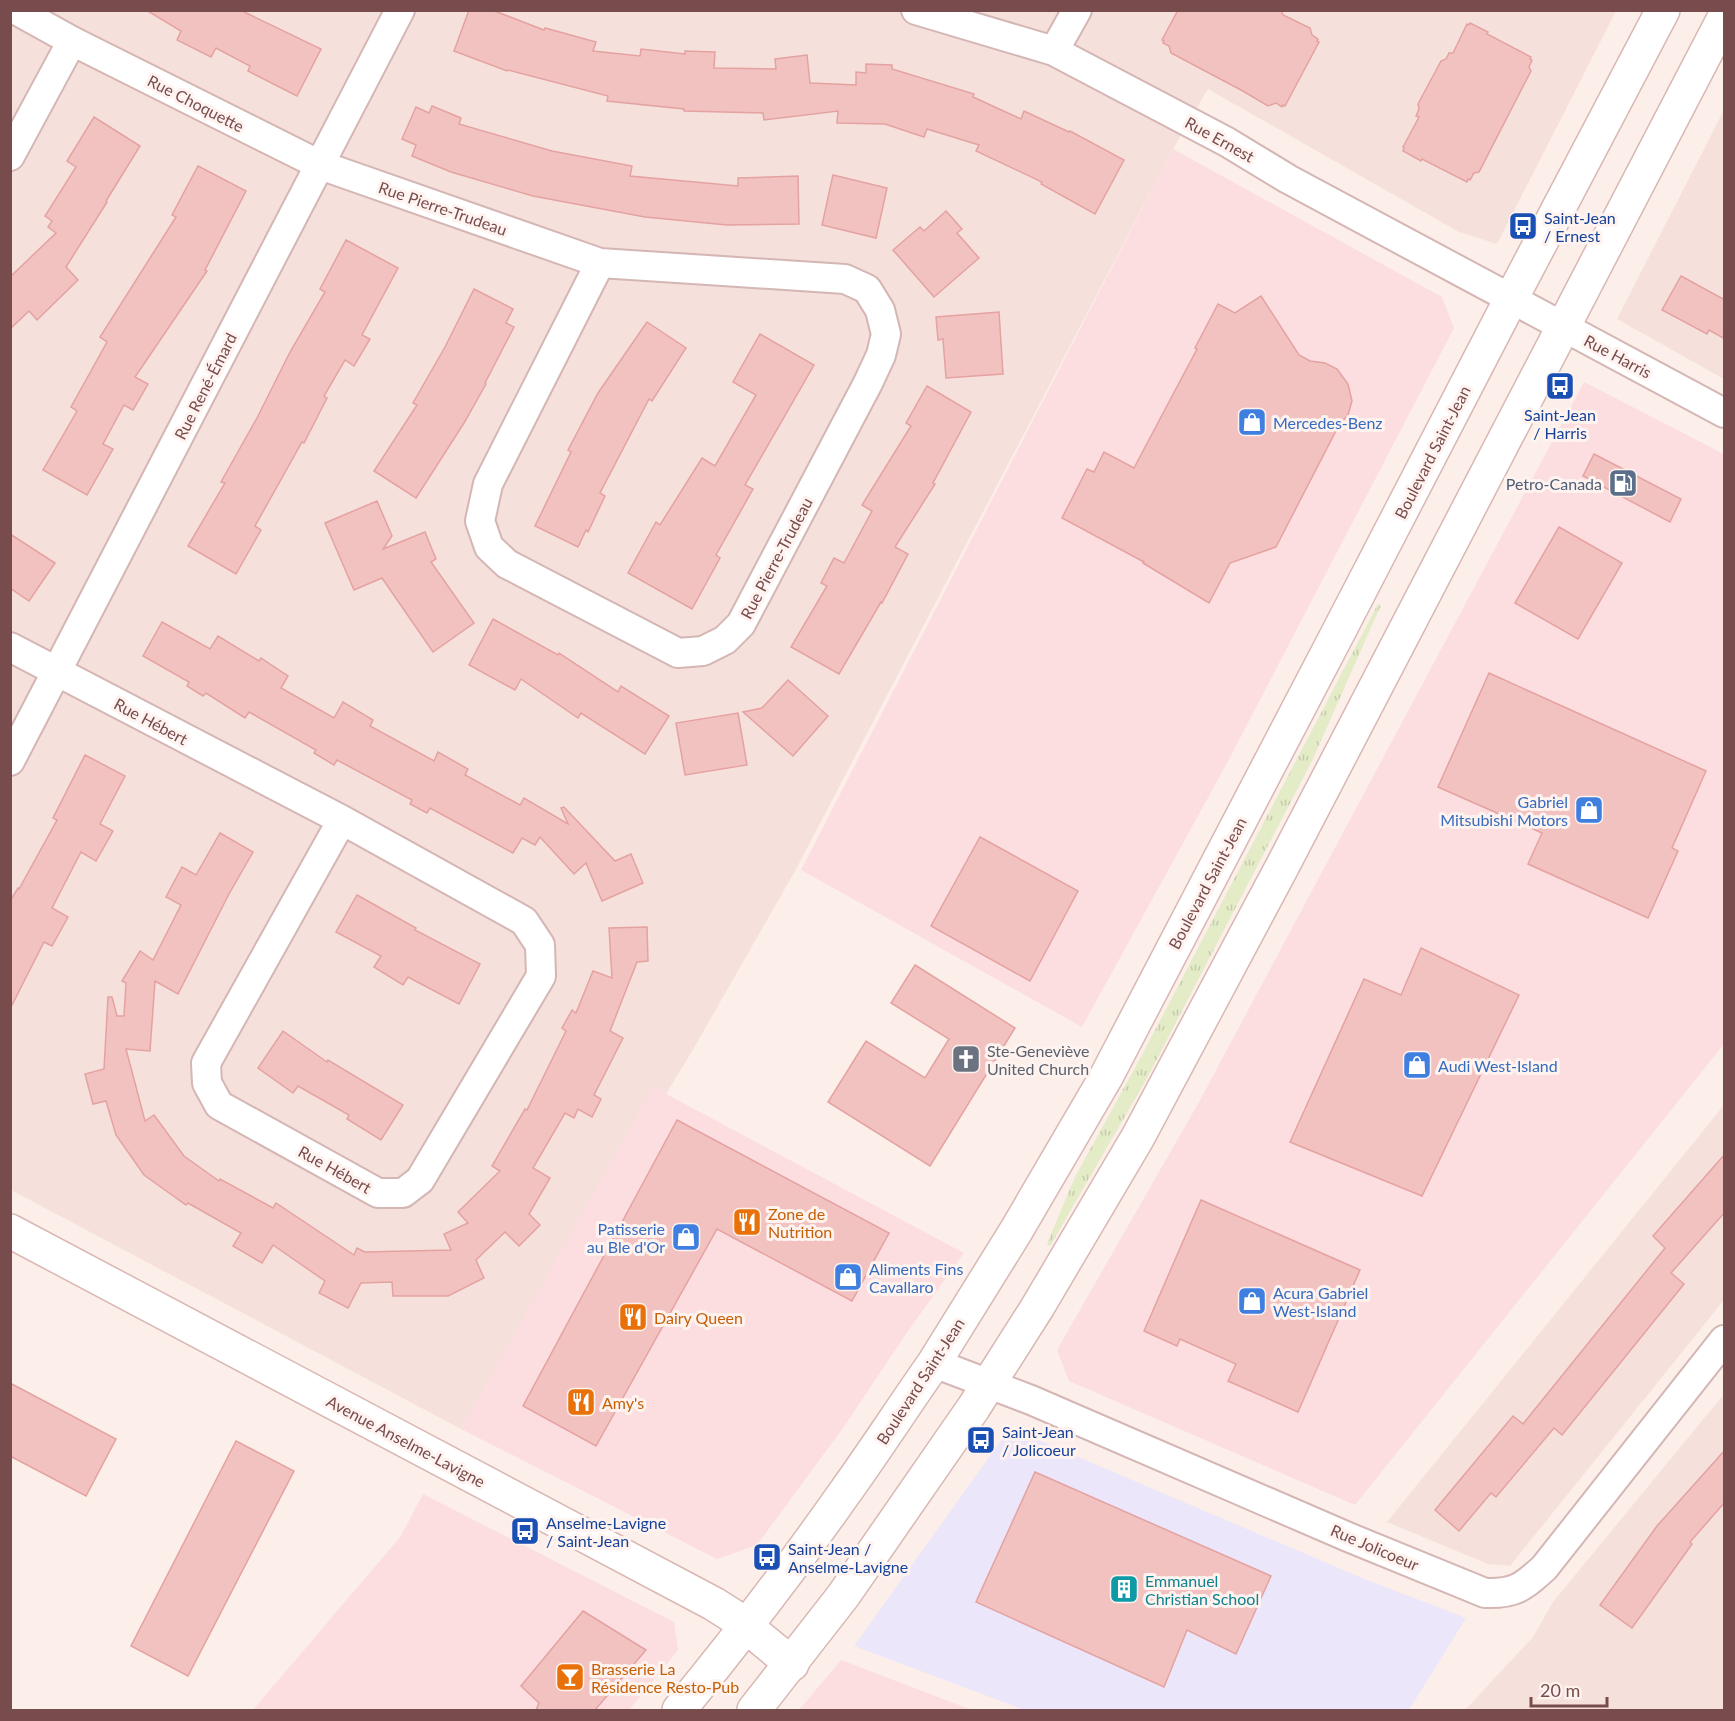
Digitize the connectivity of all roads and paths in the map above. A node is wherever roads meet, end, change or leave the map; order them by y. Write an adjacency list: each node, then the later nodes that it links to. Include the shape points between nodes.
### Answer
1 (16, 10): 7 (street, Rue Choquette)
2 (400, 10): 10 (street, Rue René-Émard)
3 (916, 10): 8 (street, Rue Ernest)
4 (1077, 10): 8 (street)
5 (1663, 10): 12 (main road, Boulevard Saint-Jean)
6 (1725, 18): 13 (main road)
7 (72, 41): 9 (street); 10 (street, Rue Choquette)
8 (1054, 51): 12 (street, Rue Ernest)
9 (10, 156)
10 (320, 165): 11 (street, Rue Pierre-Trudeau); 16 (street, Rue René-Émard)
11 (600, 263): 11 (street, Rue Pierre-Trudeau, via 845,279 867,290 880,310 886,334 862,394 741,624 725,640 703,651 678,653 507,564 489,547 480,520 488,484)
12 (1510, 299): 13 (street, Rue Harris); 21 (main road, Boulevard Saint-Jean, via 1106,1077)
13 (1565, 327): 14 (street, Rue Harris); 22 (main road, via 1173,1074 1095,1212)
14 (1725, 413)
15 (10, 647): 16 (street, Rue Hébert)
16 (57, 672): 17 (street, Rue René-Émard); 18 (street, Rue Hébert)
17 (10, 761)
18 (342, 820): 18 (street, Rue Hébert, via 524,921 540,945 541,975 420,1180 403,1193 378,1193 219,1105 207,1083 206,1063)
19 (10, 1231): 23 (main road, Avenue Anselme-Lavigne, via 714,1604)
20 (1725, 1340): 22 (street, Rue Jolicoeur, via 1544,1568 1523,1587 1503,1594 1475,1589)
21 (934, 1363): 22 (street, Rue Jolicoeur); 23 (main road, Boulevard Saint-Jean, via 843,1497)
22 (989, 1383): 24 (main road)
23 (745, 1627): 24 (main road, Avenue Anselme-Lavigne); 25 (main road, Boulevard Saint-Jean)
24 (792, 1664): 26 (main road)
25 (679, 1710)
26 (754, 1710)

